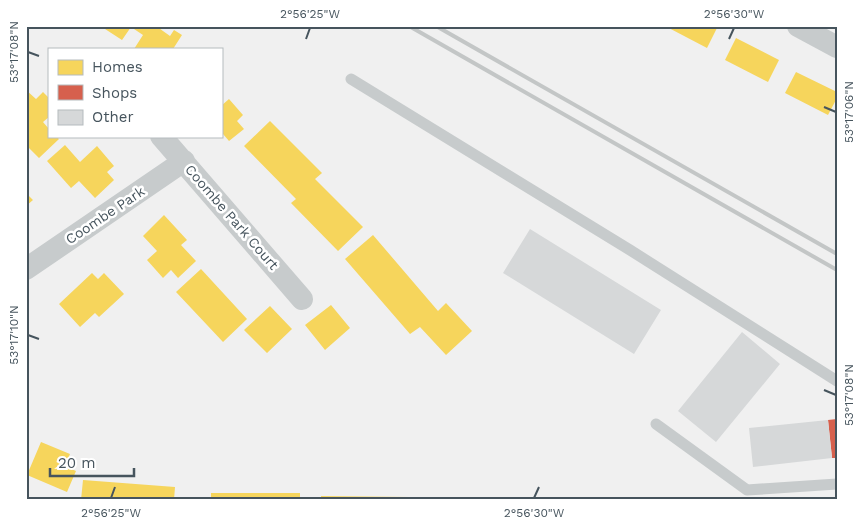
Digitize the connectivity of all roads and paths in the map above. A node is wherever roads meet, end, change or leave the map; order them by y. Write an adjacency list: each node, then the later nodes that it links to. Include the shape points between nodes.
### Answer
1 (798, 26): 2 (street)
2 (837, 47)
3 (351, 79): 8 (lane)
4 (164, 138): 5 (street, Coombe Park Court)
5 (184, 161): 6 (street, Coombe Park); 7 (street, Coombe Park Court)
6 (26, 269)
7 (302, 298)
8 (837, 381)
9 (656, 424): 10 (lane, via 747,490)
10 (837, 484)

